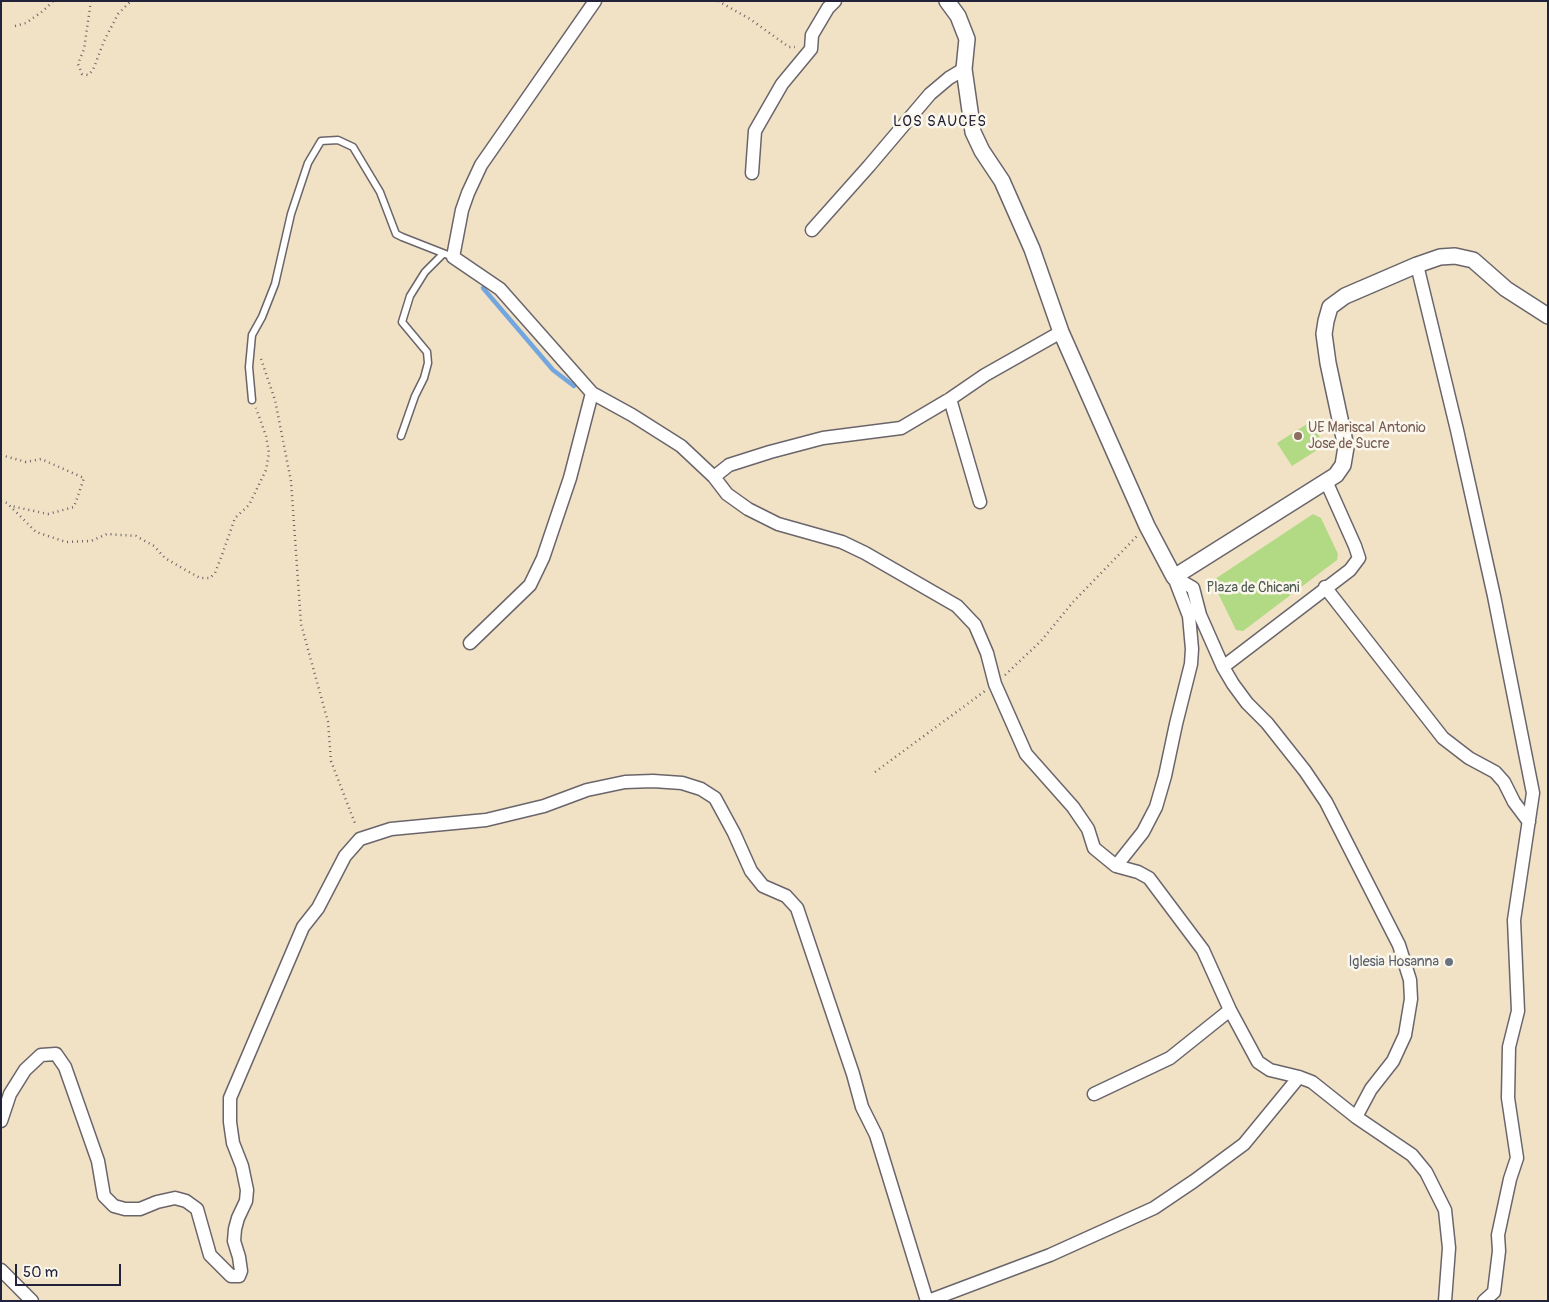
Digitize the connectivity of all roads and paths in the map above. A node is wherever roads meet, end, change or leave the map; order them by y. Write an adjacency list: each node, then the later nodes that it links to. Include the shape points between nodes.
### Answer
1 (53, 1): 8 (path, via 26,23)
2 (91, 1): 3 (path, via 84,49 78,64 82,74 88,75 118,14)
3 (131, 1)
4 (595, 1): 13 (street, via 481,165 468,193)
5 (718, 1): 9 (path, via 789,46)
6 (835, 1): 9 (street, via 812,35)
7 (946, 1): 10 (street, via 958,16 967,40)
8 (15, 26)
9 (811, 49): 11 (street, via 782,84 754,131)
10 (964, 69): 12 (street, via 930,94); 16 (street, via 973,132 1002,181 1032,249)
11 (752, 173)
12 (812, 230)
13 (448, 255): 17 (lane, via 396,234 380,192 353,147 338,140 321,141 308,163 291,214 275,284); 18 (street, via 500,289); 21 (lane, via 425,272 410,296 402,322 427,352 428,363)
14 (1417, 265): 15 (street, via 1440,257 1473,260 1506,289); 24 (street, via 1345,296 1330,307 1324,334 1346,447 1343,466); 35 (street, via 1494,596 1533,793)
15 (1548, 316)
16 (1061, 332): 19 (street); 28 (street)
17 (252, 334): 20 (lane, via 249,367); 36 (path, via 276,400 291,481 301,624 328,722 331,761)
18 (592, 393): 23 (street, via 681,446); 31 (street, via 570,478 543,558 530,584)
19 (950, 399): 23 (street, via 901,428 824,438 770,452 729,465); 26 (street)
20 (252, 400): 27 (path, via 266,436 269,453 266,470 249,505 235,518 210,578 200,578 136,536 108,534 91,541 66,542 36,532)
21 (401, 436)
22 (1, 455): 27 (path, via 26,462 41,459 84,478 74,507 48,514)
23 (714, 477): 33 (street, via 727,494 748,509 778,524 842,542 958,606 975,625)
24 (1326, 481): 29 (street); 30 (street, via 1359,558 1350,570)
25 (1, 501): 27 (path)
26 (980, 502)
27 (10, 506)
28 (1147, 526): 29 (street); 33 (path, via 1073,602 1041,641)
29 (1174, 577): 32 (street, via 1193,588 1200,615); 37 (street, via 1189,616 1191,664 1156,807 1143,832)
30 (1325, 587): 32 (street); 35 (street, via 1443,738 1469,758 1495,772)
31 (470, 643)
32 (1223, 667): 41 (street, via 1247,703 1267,723 1326,802 1399,945 1410,980 1411,999 1405,1035 1393,1061 1371,1089)
33 (995, 684): 34 (path); 37 (street, via 1026,754 1073,807 1088,829 1094,848)
34 (875, 772)
35 (1528, 822): 47 (street, via 1514,920 1518,1011 1509,1047 1508,1098 1517,1158 1498,1235 1494,1292)
36 (360, 839): 42 (street, via 345,856 318,908 303,927 230,1098 233,1142 247,1190 235,1229 239,1276 232,1276 210,1255 197,1209 186,1201 175,1198 140,1209 125,1209 114,1206 104,1196 98,1161 65,1067 56,1054 41,1055 26,1070 10,1094); 45 (street, via 391,829 486,820 625,782 682,783 715,798 751,871 763,886 786,896 797,908 862,1106 876,1135)
37 (1116, 866): 38 (street, via 1149,878 1203,950)
38 (1230, 1010): 39 (street, via 1258,1062 1270,1070); 40 (street, via 1170,1058)
39 (1299, 1077): 41 (street, via 1312,1082); 45 (street, via 1244,1144 1154,1208 1050,1255)
40 (1094, 1094)
41 (1356, 1116): 46 (street, via 1412,1155 1426,1172 1445,1210 1449,1248)
42 (1, 1121)
43 (1, 1270): 44 (street)
44 (32, 1301)
45 (928, 1301)
46 (1445, 1301)
47 (1484, 1301)

